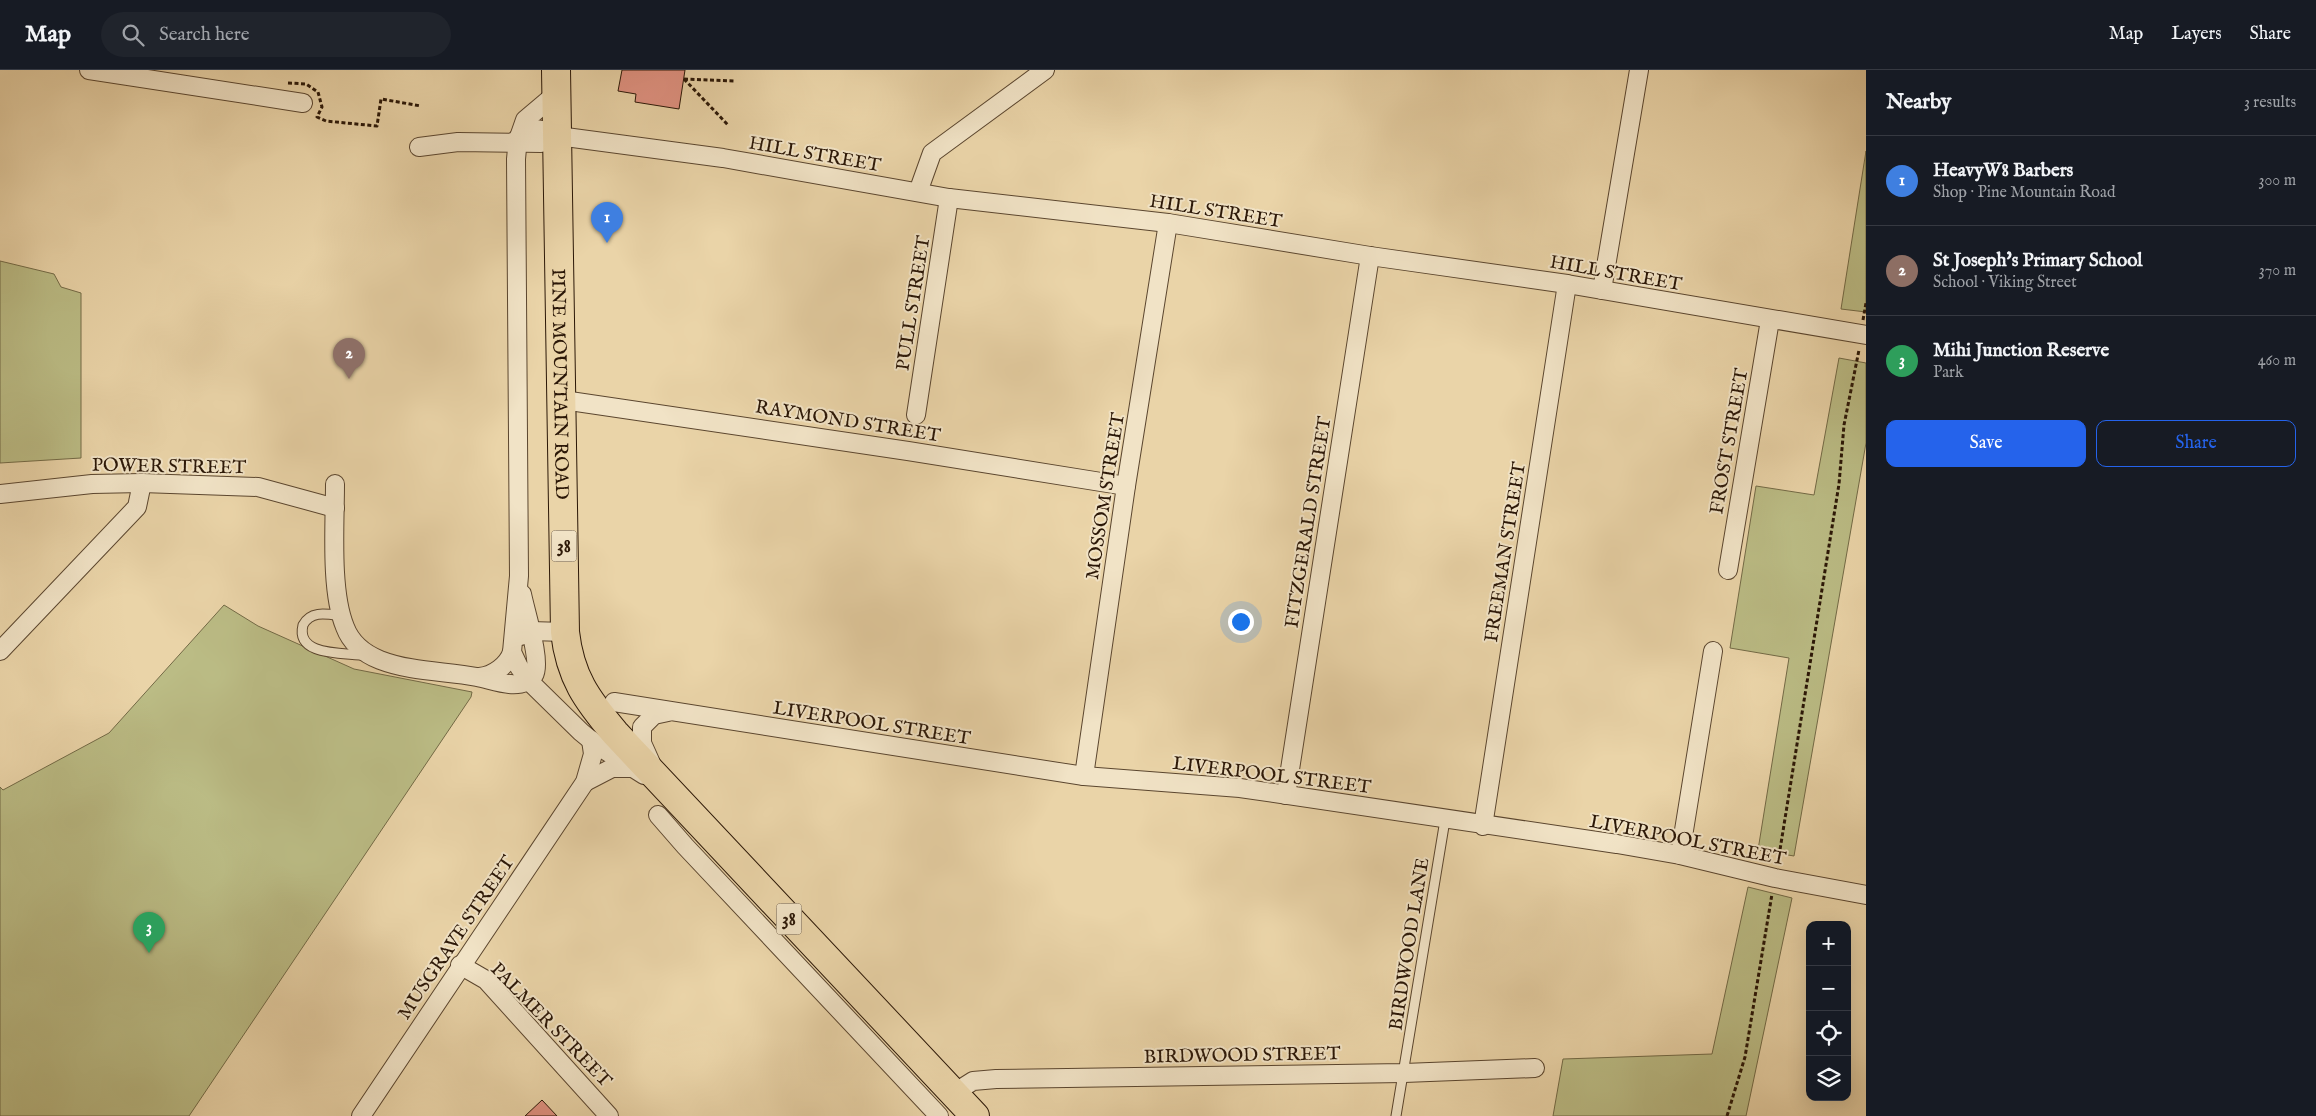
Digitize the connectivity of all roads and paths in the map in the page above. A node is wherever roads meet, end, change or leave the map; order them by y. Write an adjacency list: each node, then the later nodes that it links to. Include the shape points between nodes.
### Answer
1 (89, 70): 6 (street)
2 (1045, 70): 13 (street, via 932,153)
3 (1639, 70): 18 (street)
4 (557, 81): 10 (main road, PINE MOUNTAIN ROAD / 38); 11 (street, PINE MOUNTAIN ROAD, via 525,120)
5 (735, 81): 9 (path, via 684,79)
6 (303, 103)
7 (421, 106): 8 (path, via 381,99 377,126)
8 (326, 121)
9 (728, 125)
10 (558, 136): 11 (street, via 539,128 522,133); 13 (street, HILL STREET, via 723,158); 22 (main road, PINE MOUNTAIN ROAD / 38)
11 (518, 142): 12 (street, via 450,142); 30 (street, PINE MOUNTAIN ROAD)
12 (420, 147)
13 (918, 192): 14 (street, HILL STREET)
14 (949, 198): 15 (street, HILL STREET); 23 (street, PULL STREET)
15 (1168, 223): 16 (street, HILL STREET); 26 (street, MOSSOM STREET)
16 (1370, 256): 17 (street, HILL STREET); 47 (street, FITZGERALD STREET)
17 (1567, 284): 18 (street, HILL STREET); 50 (street, FREEMAN STREET)
18 (1602, 290): 20 (street, HILL STREET)
19 (1866, 303): 21 (path)
20 (1770, 320): 21 (street, HILL STREET); 29 (street, FROST STREET)
21 (1863, 336): 51 (path, via 1844,425 1838,494)
22 (562, 400): 26 (street, RAYMOND STREET); 33 (main road, PINE MOUNTAIN ROAD / 38)
23 (916, 415)
24 (142, 483): 27 (street, POWER STREET, via 92,484); 28 (street, POWER STREET, via 258,488); 35 (street, via 137,507)
25 (336, 484): 28 (street)
26 (1126, 486): 44 (street, MOSSOM STREET)
27 (0, 494)
28 (335, 508): 31 (street, via 337,589)
29 (1728, 570)
30 (519, 576): 32 (street, PINE MOUNTAIN ROAD); 34 (street, PINE MOUNTAIN ROAD)
31 (342, 616): 37 (street, via 352,639); 37 (lane, via 312,616 303,625 303,638 310,645 331,654)
32 (530, 631): 33 (street); 34 (street); 39 (street, PINE MOUNTAIN ROAD, via 537,666)
33 (565, 632): 46 (main road, PINE MOUNTAIN ROAD / 38, via 573,672 582,690)
34 (512, 646): 38 (street, via 507,662); 39 (street, PINE MOUNTAIN ROAD, via 519,667)
35 (0, 651)
36 (1714, 651): 52 (street)
37 (376, 658): 38 (street, via 399,666)
38 (478, 677): 39 (street, via 516,685)
39 (529, 680): 42 (street, PINE MOUNTAIN ROAD)
40 (614, 702): 41 (street, LIVERPOOL STREET)
41 (671, 712): 44 (street, LIVERPOOL STREET); 46 (street, LIVERPOOL STREET, via 661,712 649,718 641,736 644,750)
42 (591, 740): 43 (street, PINE MOUNTAIN ROAD); 45 (street, MUSGRAVE STREET, via 592,754)
43 (632, 768): 45 (street, MUSGRAVE STREET, via 612,768); 46 (street, PINE MOUNTAIN ROAD)
44 (1084, 776): 47 (street, LIVERPOOL STREET, via 1240,788)
45 (585, 782): 55 (street, MUSGRAVE STREET)
46 (664, 787): 58 (main road, PINE MOUNTAIN ROAD / 38)
47 (1286, 795): 49 (street, LIVERPOOL STREET)
48 (658, 815): 61 (street)
49 (1445, 820): 50 (street, LIVERPOOL STREET); 57 (lane, BIRDWOOD LANE)
50 (1483, 826): 52 (street, LIVERPOOL STREET)
51 (1779, 853)
52 (1680, 855): 54 (street, LIVERPOOL STREET, via 1775,878)
53 (1773, 889): 64 (path, via 1745,1057)
54 (1866, 895)
55 (460, 965): 59 (street, MUSGRAVE STREET); 60 (street, PALMER STREET, via 486,980)
56 (1535, 1068): 57 (street, BIRDWOOD STREET)
57 (1404, 1073): 58 (street, BIRDWOOD STREET, via 979,1080); 63 (lane, BIRDWOOD LANE)
58 (954, 1094): 62 (main road, PINE MOUNTAIN ROAD / 38)
59 (361, 1116)
60 (609, 1116)
61 (939, 1116)
62 (975, 1116)
63 (1396, 1116)
64 (1727, 1116)

